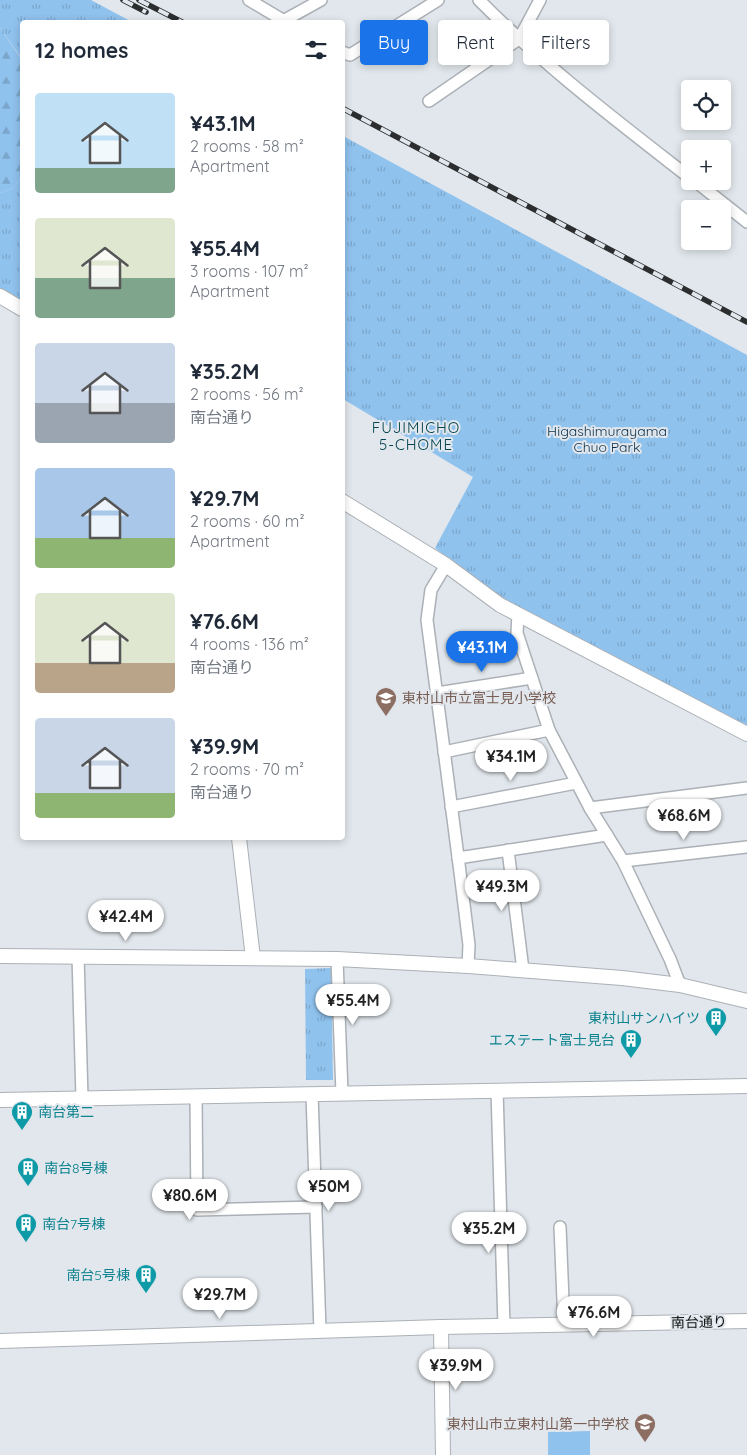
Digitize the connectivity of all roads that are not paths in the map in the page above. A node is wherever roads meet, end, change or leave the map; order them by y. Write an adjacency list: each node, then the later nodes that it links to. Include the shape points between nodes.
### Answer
1 (249, 0): 6 (street)
2 (320, 0): 7 (street)
3 (438, 0): 9 (street, via 350,55)
4 (478, 0): 8 (street)
5 (540, 0): 8 (street)
6 (282, 20)
7 (288, 20)
8 (520, 39): 10 (street); 11 (street)
9 (345, 53)
10 (429, 100)
11 (681, 171)
12 (706, 190): 13 (street)
13 (747, 222)
14 (0, 296): 15 (street)
15 (20, 308)
16 (345, 502): 17 (street)
17 (446, 565): 18 (street, via 500,605); 20 (street, via 431,590 427,620)
18 (518, 614): 19 (street, via 517,633); 22 (street)
19 (532, 678): 20 (street); 21 (street)
20 (436, 693): 23 (street)
21 (549, 730): 23 (street); 24 (street)
22 (747, 734)
23 (444, 752): 26 (street)
24 (576, 783): 26 (street); 27 (street)
25 (747, 788): 27 (street)
26 (451, 807): 32 (street)
27 (590, 808): 28 (street)
28 (607, 834): 31 (street); 33 (street)
29 (239, 840): 36 (street)
30 (747, 847): 33 (street)
31 (508, 850): 32 (street); 39 (street)
32 (458, 858): 38 (street, via 469,945)
33 (623, 861): 40 (street)
34 (0, 956): 35 (street)
35 (78, 956): 36 (street); 47 (street)
36 (253, 958): 37 (street)
37 (338, 960): 38 (street); 44 (street)
38 (468, 966): 39 (street)
39 (523, 970): 40 (street)
40 (680, 986): 41 (street)
41 (747, 1001)
42 (747, 1086): 43 (street)
43 (497, 1090): 44 (street); 53 (street)
44 (342, 1093): 45 (street)
45 (312, 1094): 46 (street); 49 (street)
46 (196, 1096): 47 (street); 49 (street, via 197,1210)
47 (82, 1098): 48 (street)
48 (0, 1100)
49 (316, 1207): 55 (street)
50 (560, 1226): 52 (street)
51 (747, 1321): 52 (street, 南台通り)
52 (564, 1325): 53 (street, 南台通り)
53 (504, 1326): 54 (street, 南台通り)
54 (441, 1327): 55 (street, 南台通り); 57 (street)
55 (320, 1331): 56 (street, 南台通り)
56 (0, 1341)
57 (443, 1455)

